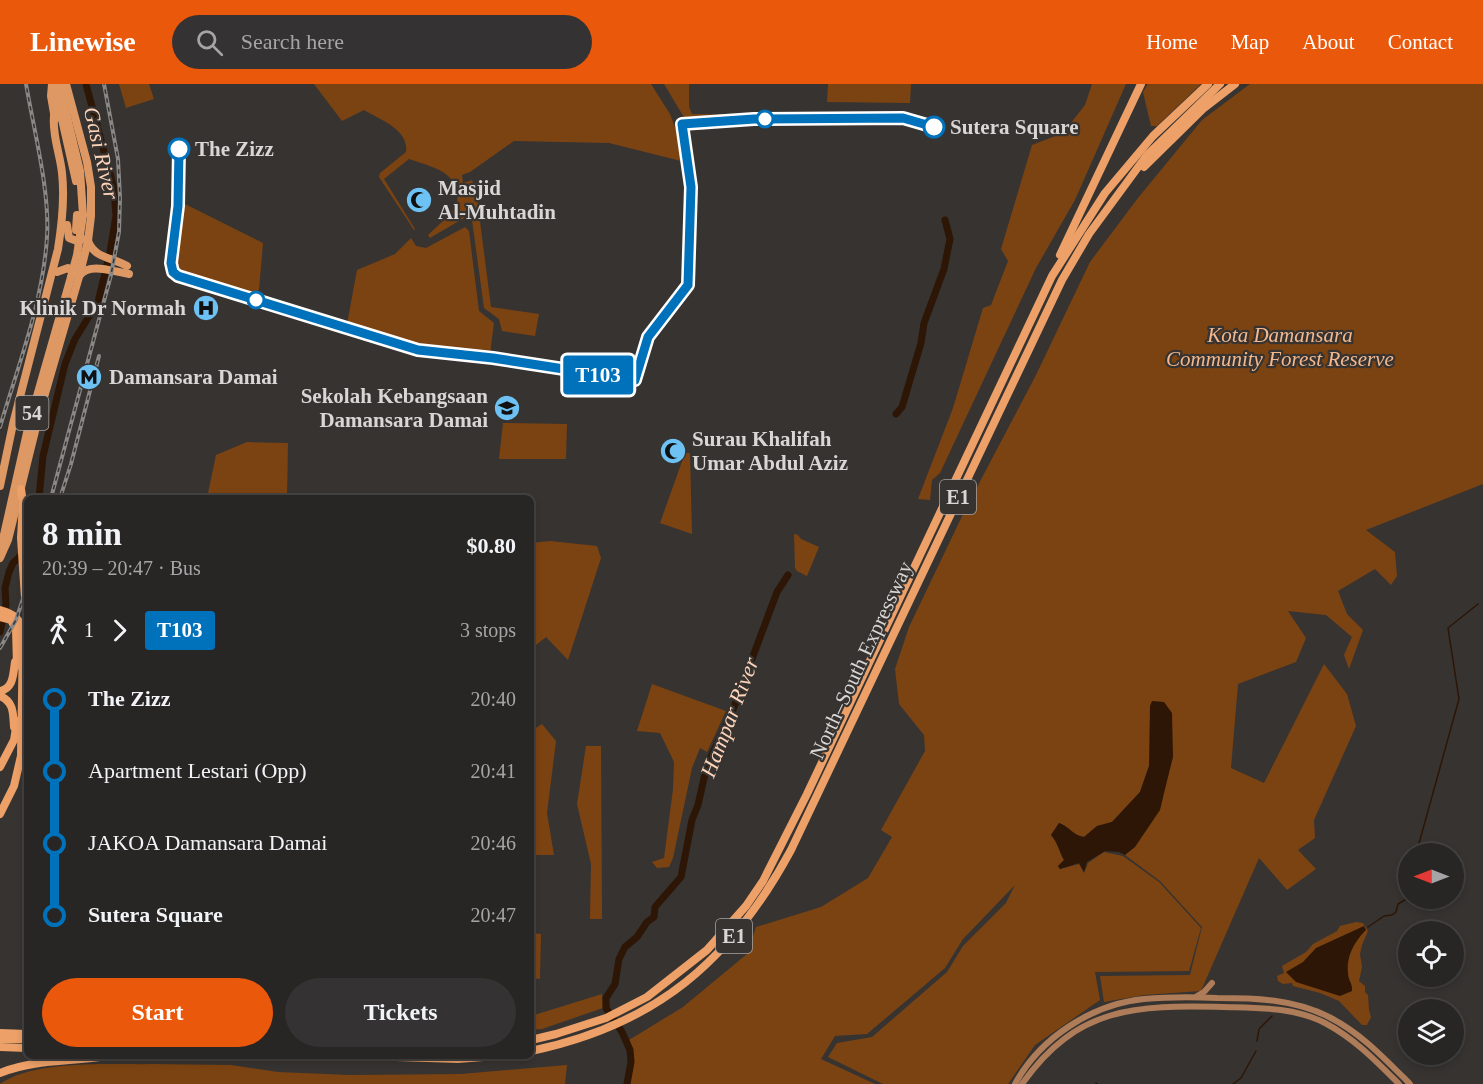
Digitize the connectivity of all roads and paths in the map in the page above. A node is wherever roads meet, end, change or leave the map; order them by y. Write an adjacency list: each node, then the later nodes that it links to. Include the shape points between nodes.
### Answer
1 (53, 84): 8 (highway); 10 (highway, 54, via 75,173)
2 (59, 84): 10 (highway, 54, via 80,171)
3 (68, 84): 12 (highway, via 90,176)
4 (1141, 84): 14 (highway)
5 (1208, 84): 14 (highway, via 1153,136 1105,193)
6 (1220, 84): 9 (highway, via 1147,155)
7 (1235, 84): 9 (highway, via 1204,108)
8 (54, 116): 11 (highway, via 66,172); 17 (highway, via 53,130 62,171 61,234)
9 (1124, 186): 43 (highway, North–South Expressway / E1, via 1062,280 774,882 730,941 684,984 611,1028)
10 (80, 215): 15 (highway, 54, bridge)
11 (67, 225): 12 (highway, via 68,236 74,241); 13 (highway)
12 (88, 237): 15 (highway); 15 (highway, via 96,253 119,261 128,270 117,273 93,268)
13 (57, 272): 15 (highway, via 68,268); 16 (highway, via 23,397)
14 (1052, 276): 39 (highway, North–South Expressway / E1, via 763,881 706,950 647,997 606,1018)
15 (72, 277): 16 (highway, 54); 18 (highway); 20 (highway, 54, via 29,424)
16 (24, 423): 19 (highway, 54)
17 (0, 486)
18 (21, 489): 21 (highway); 22 (highway)
19 (0, 528)
20 (0, 552)
21 (0, 558)
22 (24, 576)
23 (4, 614): 24 (highway, via 16,629); 28 (highway, via 18,617 22,624)
24 (16, 650): 25 (highway, via 11,683); 27 (highway)
25 (0, 693): 27 (highway, via 13,710)
26 (24, 736): 28 (highway)
27 (14, 740): 29 (highway)
28 (21, 756): 30 (highway, via 14,786)
29 (0, 767)
30 (0, 814)
31 (1190, 998): 32 (main road); 33 (main road, via 1202,994 1212,982 1216,994); 46 (main road, via 1143,999 1098,1011 1040,1048)
32 (1209, 998): 33 (main road); 34 (main road); 35 (main road, via 1216,1003)
33 (1229, 998): 49 (main road, via 1288,1002 1329,1017 1371,1045)
34 (1175, 1006): 35 (main road); 47 (main road, via 1128,1010 1088,1023 1046,1053)
35 (1259, 1008): 48 (main road, via 1287,1011 1324,1023 1366,1051)
36 (0, 1033): 37 (highway)
37 (24, 1034)
38 (0, 1039): 40 (highway)
39 (534, 1039)
40 (24, 1040)
41 (0, 1047): 42 (highway)
42 (24, 1048)
43 (534, 1050)
44 (76, 1059): 45 (highway, via 25,1064)
45 (0, 1073)
46 (1015, 1084)
47 (1022, 1084)
48 (1399, 1084)
49 (1410, 1084)

